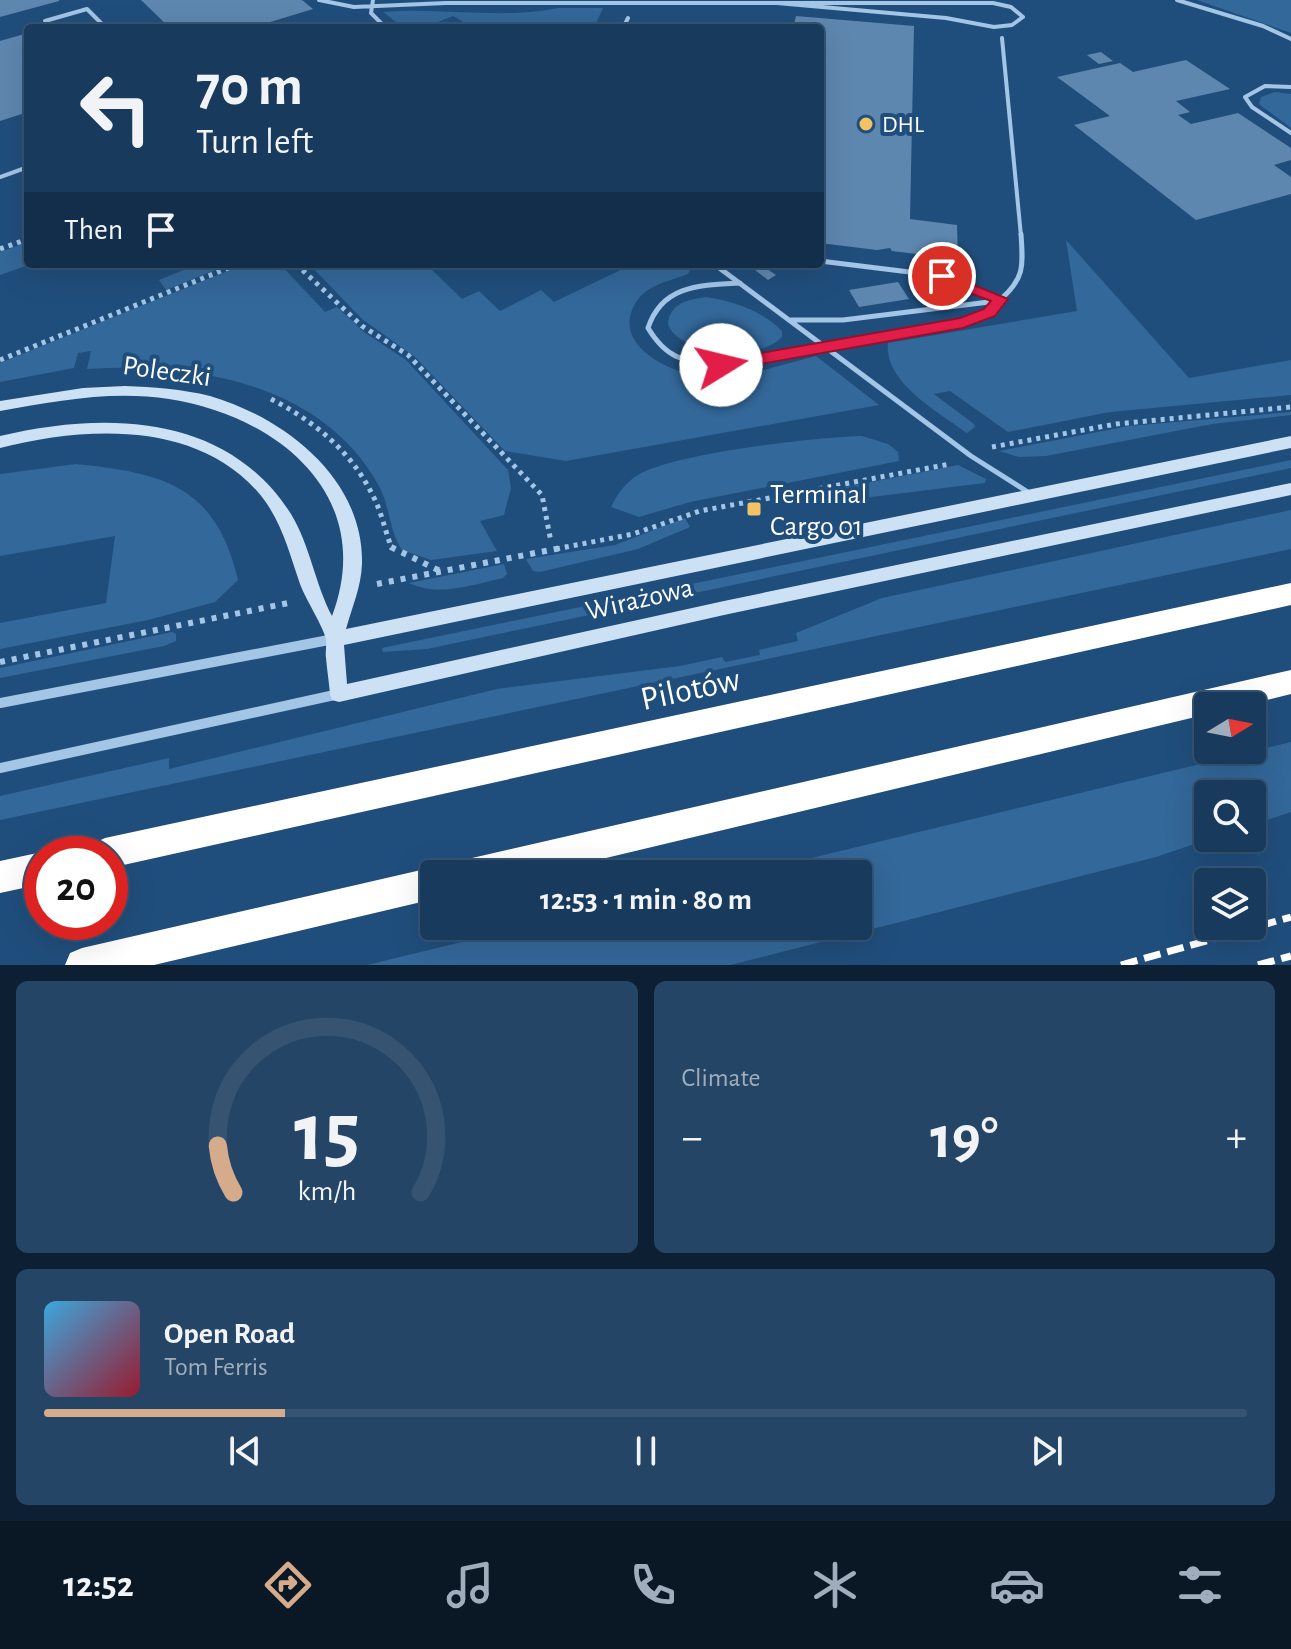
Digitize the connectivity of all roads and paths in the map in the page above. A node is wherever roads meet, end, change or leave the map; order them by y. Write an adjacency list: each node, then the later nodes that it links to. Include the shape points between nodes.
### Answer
1 (319, 0): 5 (lane)
2 (373, 0): 5 (lane)
3 (1177, 0): 12 (lane)
4 (777, 3): 4 (lane, via 994,27 1023,17 993,3); 5 (lane)
5 (370, 7): 9 (lane)
6 (628, 18): 10 (lane)
7 (45, 21): 8 (lane, via 87,9)
8 (102, 24)
9 (380, 24)
10 (625, 24)
11 (1002, 38): 24 (lane, via 1024,271)
12 (1291, 39)
13 (1291, 87): 14 (lane, via 1265,86 1245,97)
14 (1291, 133)
15 (24, 168): 16 (lane)
16 (0, 177)
17 (24, 240): 18 (path)
18 (0, 249)
19 (824, 261): 24 (lane, via 942,276)
20 (228, 268): 27 (path)
21 (300, 268): 36 (path, via 362,326 408,355 542,495)
22 (719, 268): 23 (lane)
23 (740, 283): 25 (lane); 26 (lane, via 673,291 661,300 648,328 658,345 681,361 710,365)
24 (999, 300): 25 (lane, via 828,324); 26 (lane, via 990,312 963,323)
25 (789, 320): 26 (lane)
26 (824, 346): 35 (lane)
27 (0, 360)
28 (0, 406): 40 (main road, Poleczki, via 113,390 181,395 233,409 289,438 332,485 352,537 351,590)
29 (1291, 407): 32 (path, via 1116,424)
30 (0, 442): 40 (main road, Poleczki, via 81,427 143,430 186,439 227,458 258,483 286,519)
31 (1291, 442): 35 (main road, Wirażowa)
32 (992, 448)
33 (956, 463): 37 (path, via 700,511 633,534)
34 (1291, 489): 43 (main road, Wirażowa)
35 (1031, 494): 40 (main road, Wirażowa)
36 (551, 542)
37 (402, 579)
38 (1291, 594): 46 (highway, Pilotów)
39 (237, 613): 41 (path)
40 (335, 639): 43 (main road, Poleczki); 44 (street, Wirażowa)
41 (0, 662)
42 (1291, 682): 47 (highway)
43 (339, 694): 45 (street, Wirażowa)
44 (0, 703)
45 (0, 768)
46 (128, 849)
47 (532, 860)
48 (24, 872): 49 (highway)
49 (0, 877)
50 (420, 886): 51 (highway)
51 (82, 965)

